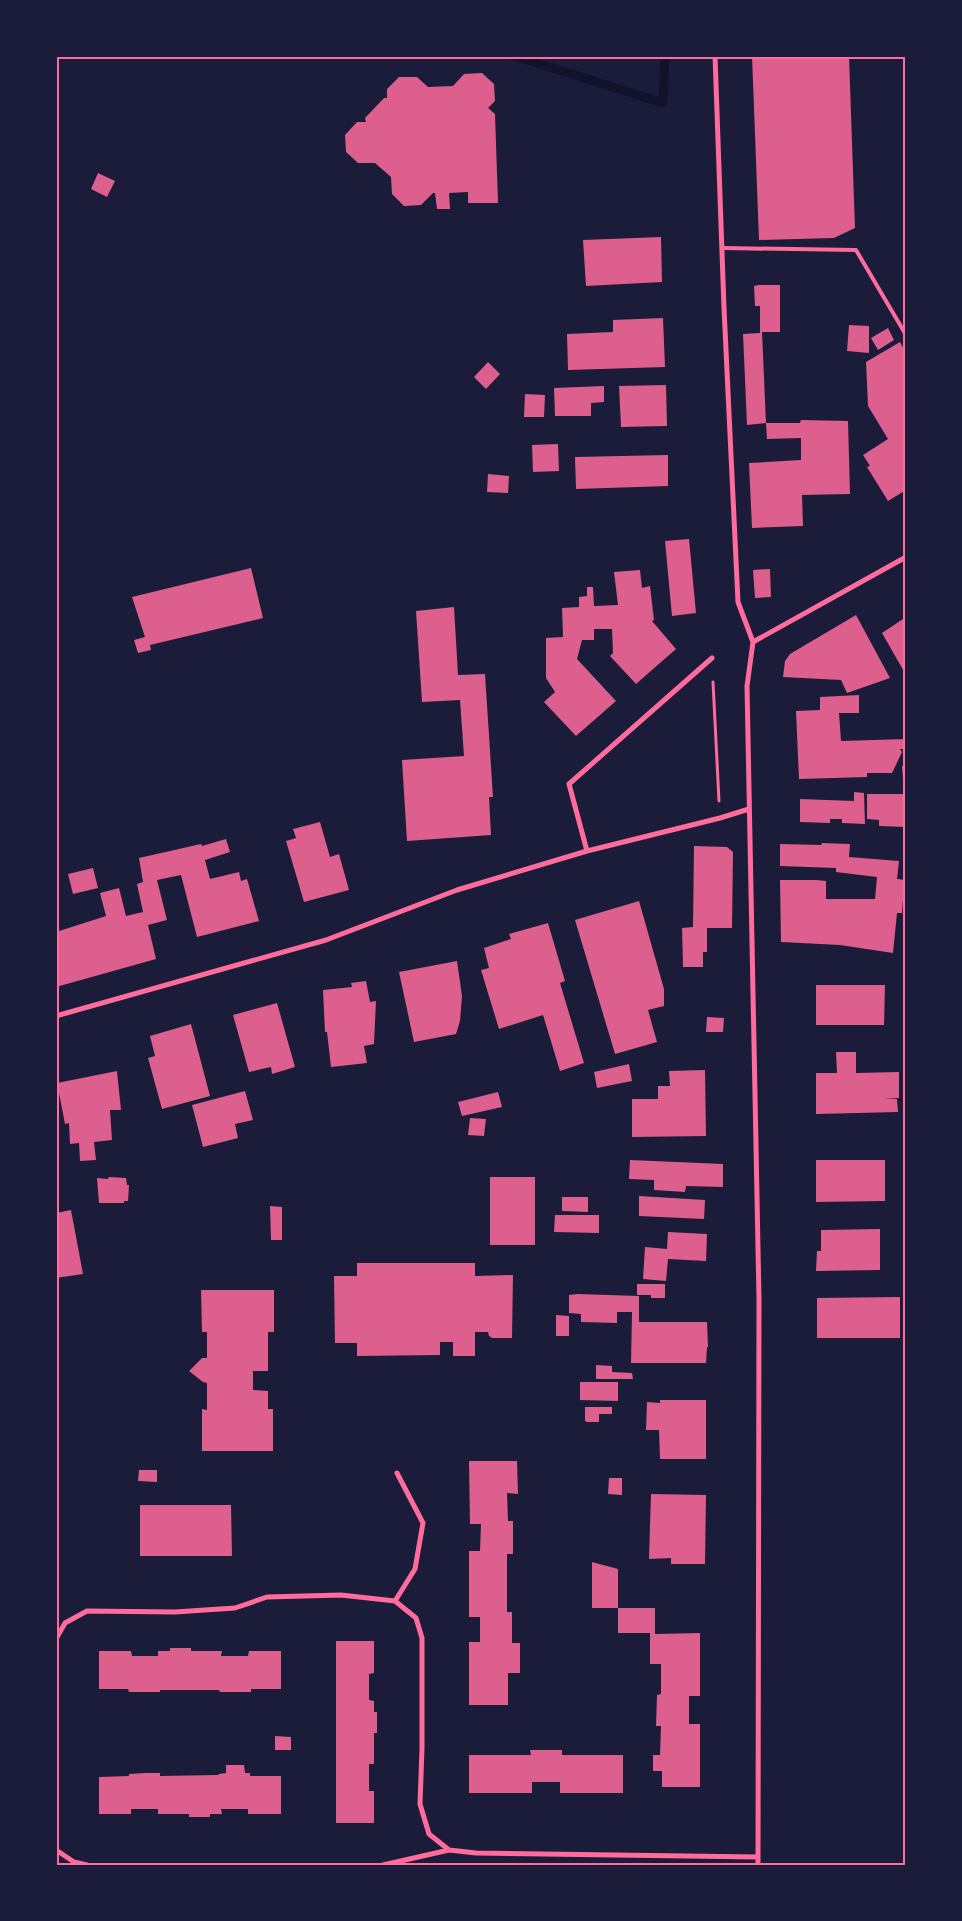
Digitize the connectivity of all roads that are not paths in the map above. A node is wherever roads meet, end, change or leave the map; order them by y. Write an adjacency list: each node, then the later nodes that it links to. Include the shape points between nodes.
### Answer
1 (715, 56): 2 (street)
2 (722, 248): 3 (lane, via 856,250); 5 (street, via 738,602)
3 (906, 335)
4 (906, 557): 5 (street)
5 (753, 642): 7 (street, via 747,686)
6 (712, 658): 8 (street, via 570,784)
7 (749, 809): 8 (street); 15 (street, via 759,1299)
8 (587, 850): 9 (street, via 457,890 326,940)
9 (56, 1016)
10 (397, 1473): 11 (street, via 423,1523 415,1568)
11 (395, 1601): 12 (street, via 341,1594 267,1597 235,1608 175,1612 87,1611 65,1623); 14 (street, via 416,1618 422,1638 420,1804 429,1834)
12 (56, 1639)
13 (56, 1850): 16 (street, via 74,1862)
14 (449, 1850): 15 (street); 17 (street)
15 (758, 1857): 18 (street)
16 (87, 1865)
17 (383, 1865)
18 (758, 1865)

